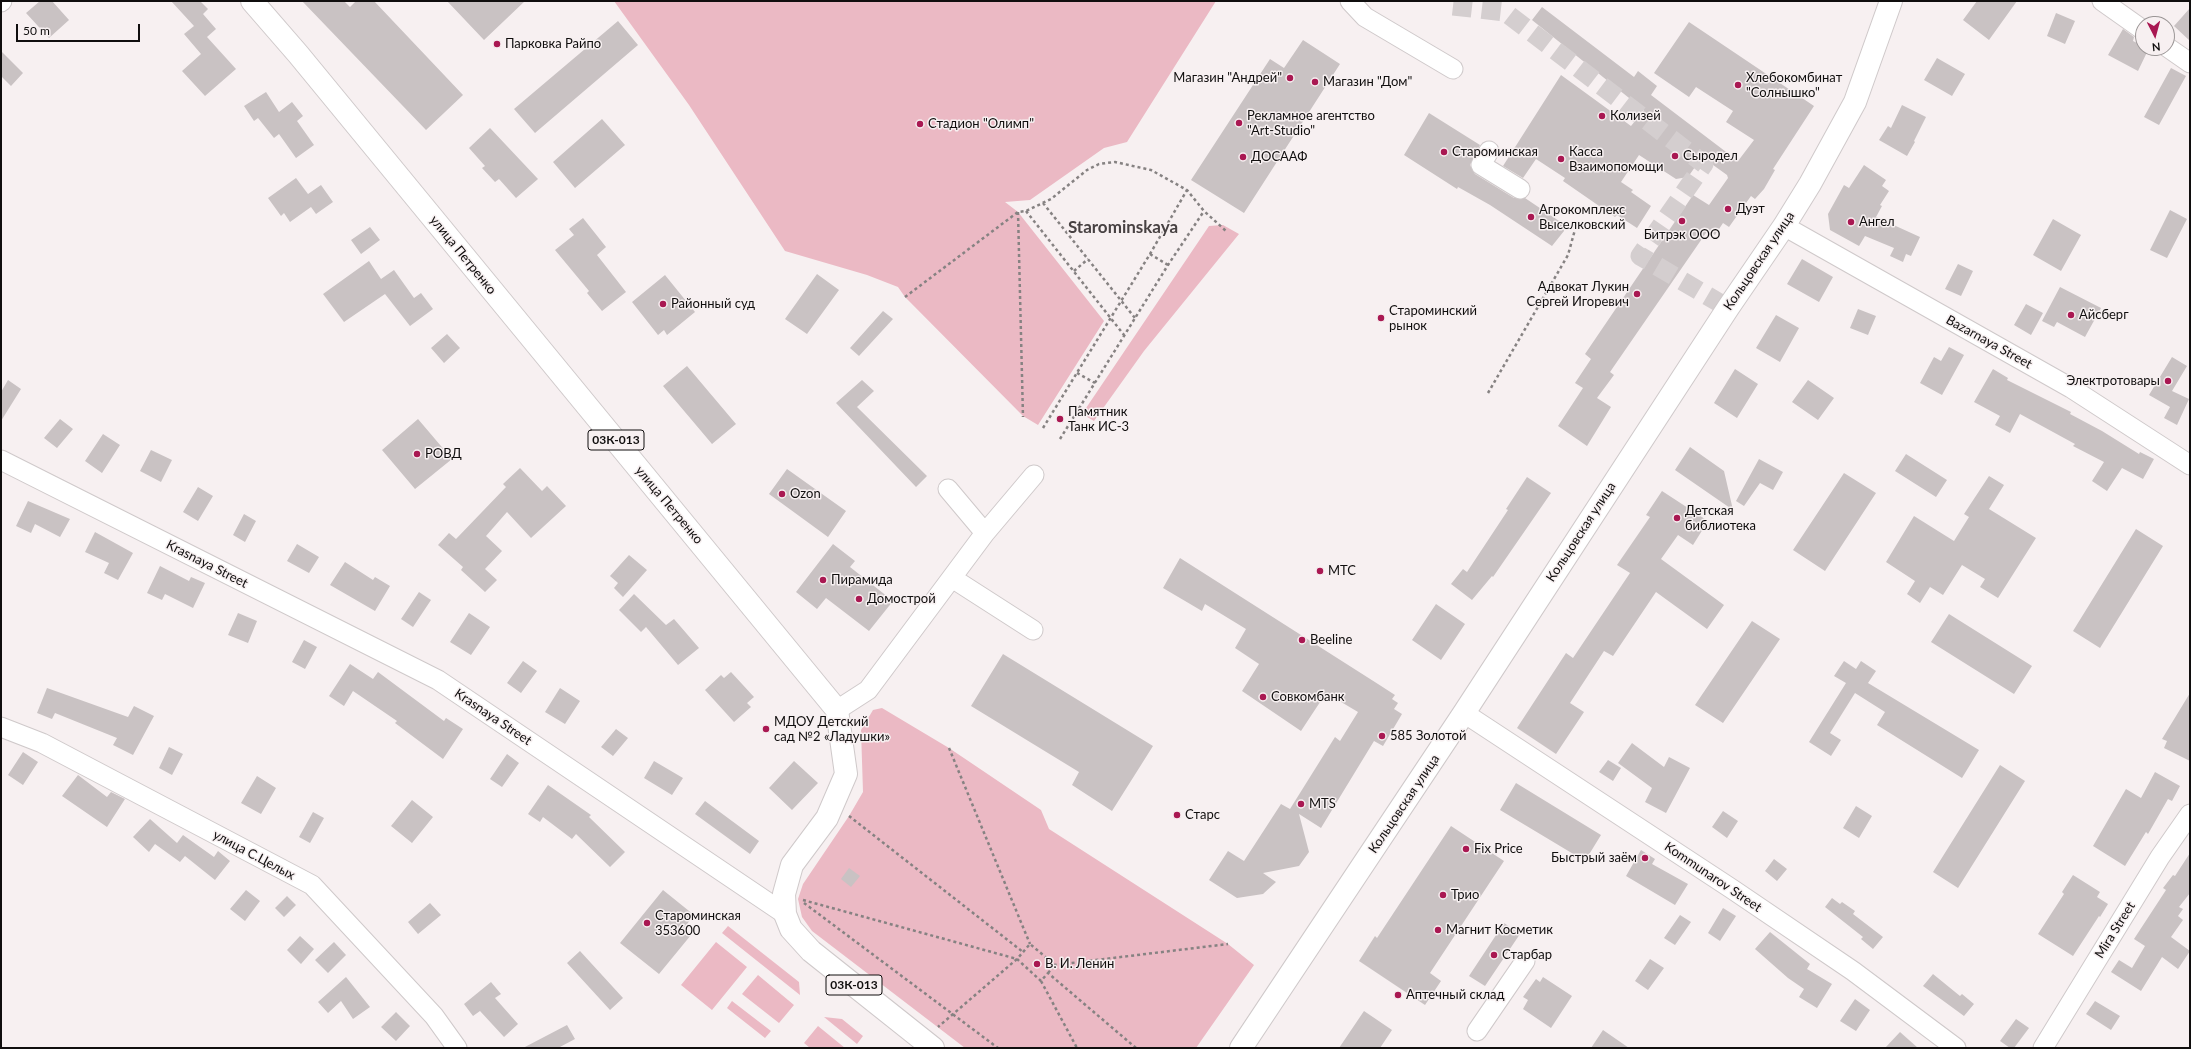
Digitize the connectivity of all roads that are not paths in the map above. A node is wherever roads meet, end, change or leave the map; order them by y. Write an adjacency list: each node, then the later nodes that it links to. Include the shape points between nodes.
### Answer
1 (252, 1): 19 (main road, улица Петренко / 03К-013)
2 (1350, 1): 8 (street, via 1365,17)
3 (1891, 1): 11 (main road, Кольцовская улица, via 1855,102)
4 (2102, 1): 5 (street)
5 (2135, 24)
6 (2175, 53): 7 (street)
7 (2190, 63)
8 (1457, 64)
9 (1489, 151): 10 (street, via 1481,165)
10 (1520, 189)
11 (1784, 226): 13 (street, Bazarnaya Street, via 2071,388); 20 (main road, Кольцовская улица, via 1629,458)
12 (1, 460): 23 (street, Krasnaya Street, via 438,680)
13 (2190, 465)
14 (1034, 475): 16 (street)
15 (948, 490): 16 (street)
16 (985, 533): 17 (street)
17 (952, 578): 18 (street); 19 (street, via 868,690)
18 (1033, 630)
19 (837, 710): 23 (main road, улица Петренко / 03К-013, via 846,774 827,818 792,865 784,894)
20 (1464, 713): 28 (main road, Кольцовская улица); 29 (street, Kommunarov Street, via 1853,971)
21 (1, 727): 27 (street, улица С.Целых, via 42,743 312,885 434,1016)
22 (2190, 814): 30 (street, Mira Street, via 2160,857)
23 (785, 914): 26 (main road, 03К-013, via 791,929 811,951)
24 (1525, 961): 25 (street)
25 (1477, 1031)
26 (936, 1038)
27 (457, 1048)
28 (1242, 1048)
29 (1956, 1048)
30 (2043, 1048)

